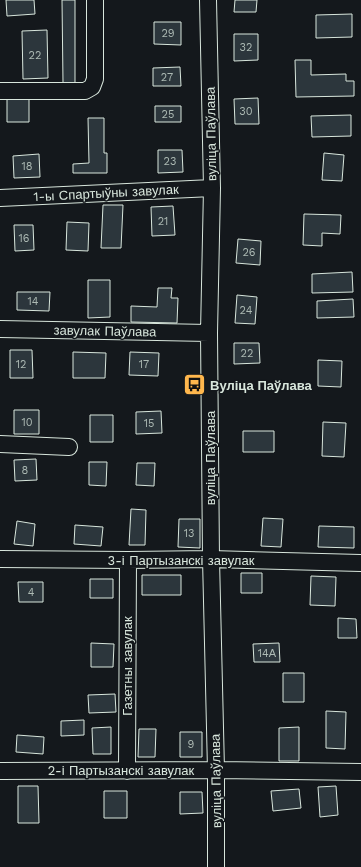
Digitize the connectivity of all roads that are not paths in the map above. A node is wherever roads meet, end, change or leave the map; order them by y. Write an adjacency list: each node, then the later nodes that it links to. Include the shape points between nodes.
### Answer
1 (95, 0): 3 (street, via 96,79 92,87 85,92)
2 (208, 0): 4 (street, вуліца Паўлава)
3 (0, 91)
4 (212, 188): 5 (street, 1-ы Спартыўны завулак); 7 (street, вуліца Паўлава)
5 (0, 198)
6 (0, 328): 7 (street, завулак Паўлава)
7 (210, 333): 11 (street, вуліца Паўлава)
8 (0, 444): 9 (street)
9 (69, 447)
10 (0, 559): 12 (street, 3-і Партызанскі завулак)
11 (211, 559): 12 (street, 3-і Партызанскі завулак); 13 (street, 3-і Партызанскі завулак); 14 (street, вуліца Паўлава)
12 (128, 560): 16 (street, Газетны завулак)
13 (361, 564)
14 (216, 770): 16 (street, 2-і Партызанскі завулак); 17 (street, 2-і Партызанскі завулак); 18 (street, вуліца Паўлава)
15 (0, 771): 16 (street, 2-і Партызанскі завулак)
16 (127, 771)
17 (361, 772)
18 (216, 867)

